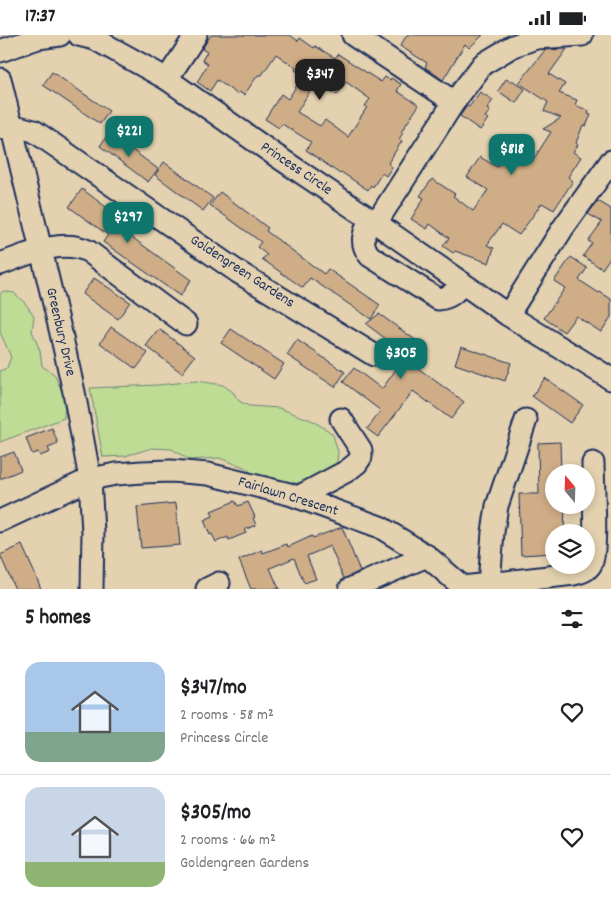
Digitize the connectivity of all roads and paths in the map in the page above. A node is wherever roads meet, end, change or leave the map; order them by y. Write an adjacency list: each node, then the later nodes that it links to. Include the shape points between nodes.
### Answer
1 (60, 35): 6 (street, via 38,38)
2 (196, 35): 8 (street)
3 (353, 35): 9 (street)
4 (570, 35): 9 (street, via 536,38 513,45 483,64)
5 (92, 36): 8 (street, Princess Circle)
6 (0, 51)
7 (0, 79): 10 (street, Greenbury Drive)
8 (167, 79): 12 (street, Princess Circle)
9 (454, 102): 12 (street)
10 (5, 126): 13 (street, Greenbury Drive); 18 (street, Goldengreen Gardens, via 34,131 238,272)
11 (611, 161): 16 (street, via 563,228)
12 (373, 220): 15 (street, Princess Circle); 15 (street, via 365,232 363,243 370,257 438,299 456,292)
13 (40, 250): 14 (street); 17 (street, via 70,246 88,251); 23 (street, Greenbury Drive, via 74,392)
14 (0, 264)
15 (462, 283): 16 (street, Princess Circle)
16 (508, 315): 19 (street, Princess Circle)
17 (186, 324)
18 (374, 355)
19 (611, 379)
20 (341, 419): 24 (street, via 361,450 361,457 347,471)
21 (526, 420): 27 (street, via 497,506)
22 (593, 463): 27 (street, via 594,551 590,566 574,574)
23 (90, 479): 24 (street, Fairlawn Crescent, via 142,472 208,474); 25 (street, Fairlawn Crescent); 29 (street, Greenbury Drive)
24 (298, 497): 26 (street, Fairlawn Crescent, via 380,527)
25 (0, 521)
26 (427, 556): 28 (street, Fairlawn Crescent); 30 (street)
27 (489, 584): 28 (street)
28 (464, 588)
29 (92, 589)
30 (350, 589)

